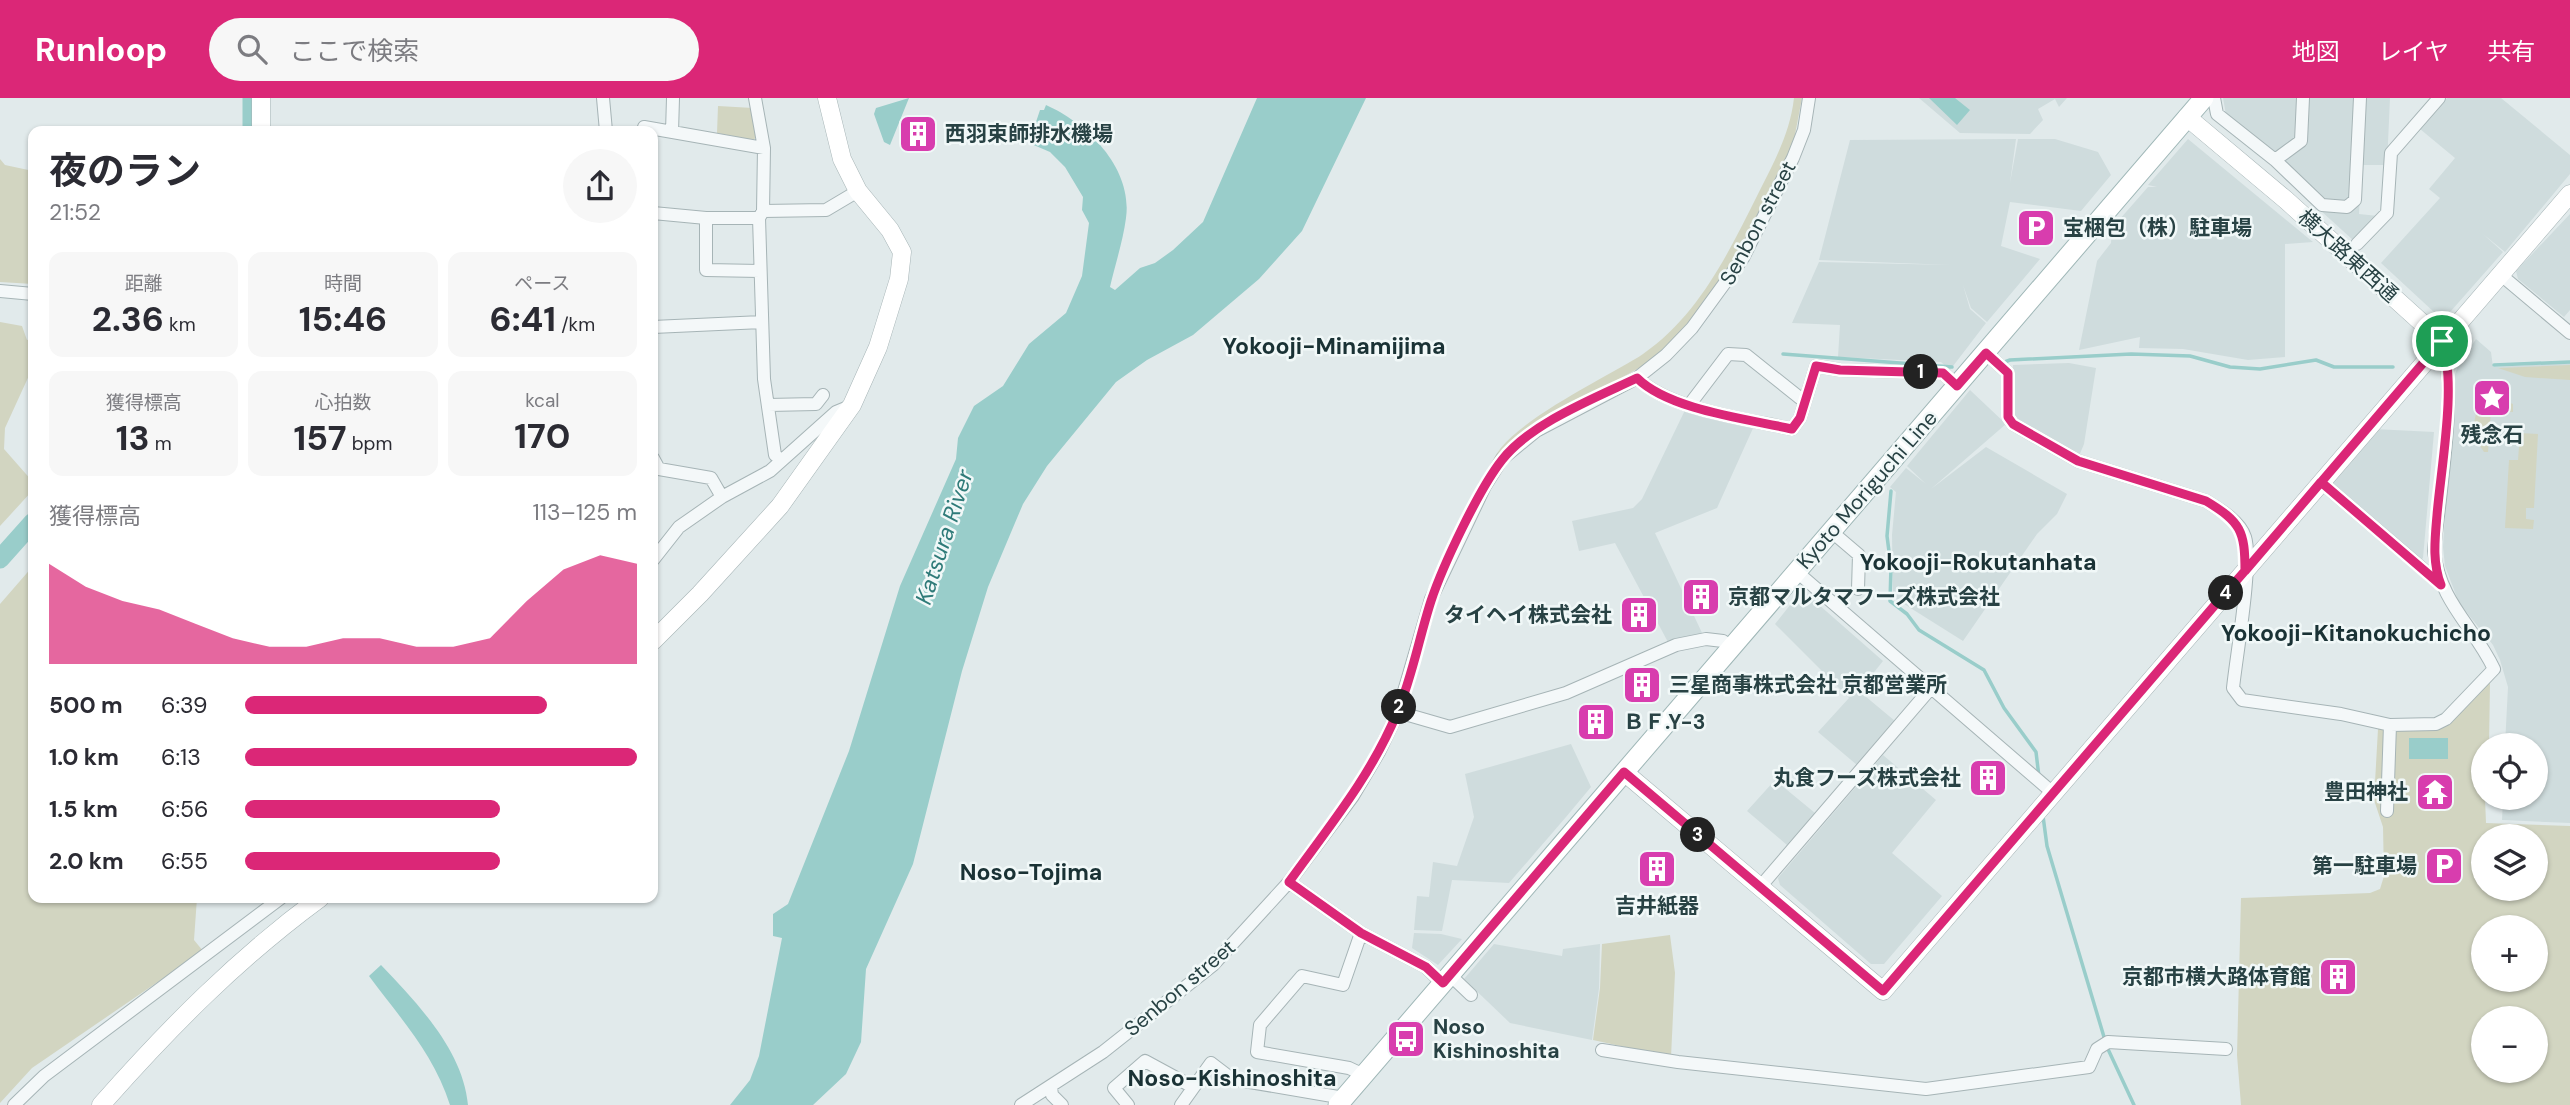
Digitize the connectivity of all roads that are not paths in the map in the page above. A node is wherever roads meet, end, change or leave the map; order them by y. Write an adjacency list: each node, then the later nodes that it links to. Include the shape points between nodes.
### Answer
1 (261, 98): 12 (street)
2 (603, 98): 13 (street)
3 (673, 98): 15 (street)
4 (755, 98): 16 (street)
5 (827, 98): 18 (street, via 842,159)
6 (1809, 98): 33 (street, Senbon street, via 1793,158 1743,258 1692,328)
7 (2214, 98): 17 (street, via 2217,114)
8 (2303, 98): 17 (street, via 2301,141)
9 (2360, 98): 17 (street, via 2355,200 2347,208 2322,205)
10 (2439, 98): 23 (street, via 2391,153 2387,213)
11 (2195, 108): 31 (street, 横大路東西通, via 2273,178 2286,200); 32 (main road, Kyoto Moriguchi Line)
12 (261, 126)
13 (606, 126)
14 (658, 130): 15 (street)
15 (672, 132): 16 (street)
16 (764, 148): 21 (street)
17 (2275, 160)
18 (858, 191): 21 (street, via 826,210); 39 (street, via 892,233 902,261 878,346)
19 (2570, 194): 25 (street)
20 (658, 214): 22 (street)
21 (761, 214): 22 (street); 24 (street)
22 (706, 218): 24 (street, via 706,270)
23 (2357, 244)
24 (760, 271): 28 (street)
25 (2501, 275): 30 (street); 31 (street)
26 (0, 291): 27 (street)
27 (27, 294)
28 (762, 322): 29 (street); 38 (street)
29 (658, 327)
30 (2570, 333)
31 (2442, 341): 42 (street); 48 (street, via 2448,394 2434,551)
32 (1990, 356): 34 (main road, Kyoto Moriguchi Line); 46 (street, via 2008,373 2008,417 2013,424 2078,461 2206,501 2245,537)
33 (1637, 378): 37 (street, via 1647,388); 53 (street, Senbon street, via 1536,430 1502,459 1431,599)
34 (1957, 386): 36 (street, via 1943,373 1816,366); 44 (main road, Kyoto Moriguchi Line)
35 (823, 395): 38 (street, via 816,404)
36 (1805, 402): 37 (street, via 1792,429); 37 (street, via 1746,355 1728,354)
37 (1690, 404)
38 (768, 405): 40 (street, via 775,454)
39 (852, 405): 40 (street, via 836,412); 50 (street, via 780,506)
40 (781, 460): 43 (street)
41 (658, 466): 43 (street, via 711,478)
42 (2321, 482): 46 (street); 48 (street)
43 (722, 497): 45 (street, via 679,527)
44 (1832, 532): 47 (main road, Kyoto Moriguchi Line); 49 (street, via 1859,555)
45 (658, 554)
46 (2245, 571): 54 (street, via 2232,688 2236,695 2242,700); 56 (street)
47 (1797, 572): 51 (main road, Kyoto Moriguchi Line); 52 (street)
48 (2441, 585): 54 (street, via 2494,669 2437,724)
49 (1858, 589)
50 (658, 636)
51 (1732, 647): 53 (street, via 1706,639 1676,645 1566,693 1450,727); 55 (main road, Kyoto Moriguchi Line)
52 (1931, 688): 56 (street); 59 (street)
53 (1398, 712): 58 (street, Senbon street, via 1353,796)
54 (2390, 725): 57 (street)
55 (1624, 772): 59 (street); 63 (main road, Kyoto Moriguchi Line)
56 (2053, 793): 59 (street, via 1883,991)
57 (2387, 811)
58 (1289, 882): 62 (street); 68 (street, Senbon street, via 1213,965)
59 (1759, 887)
60 (274, 903): 71 (street, via 44,1076)
61 (313, 903): 72 (street, via 172,1024)
62 (1361, 933): 63 (street); 67 (street, via 1343,985 1302,976 1260,1025 1257,1052 1349,1068)
63 (1446, 979): 64 (street); 67 (main road, Kyoto Moriguchi Line)
64 (1471, 995)
65 (2226, 1049): 66 (street, via 2105,1043 2089,1067 1926,1089)
66 (1602, 1050)
67 (1364, 1075): 70 (main road, Kyoto Moriguchi Line)
68 (1051, 1087): 73 (street, Senbon street); 74 (street)
69 (1193, 1087): 70 (street, via 1211,1063 1232,1079); 75 (street, via 1145,1061 1114,1088); 76 (street)
70 (1341, 1102)
71 (14, 1105)
72 (101, 1105)
73 (1021, 1105)
74 (1062, 1105)
75 (1128, 1105)
76 (1181, 1105)

